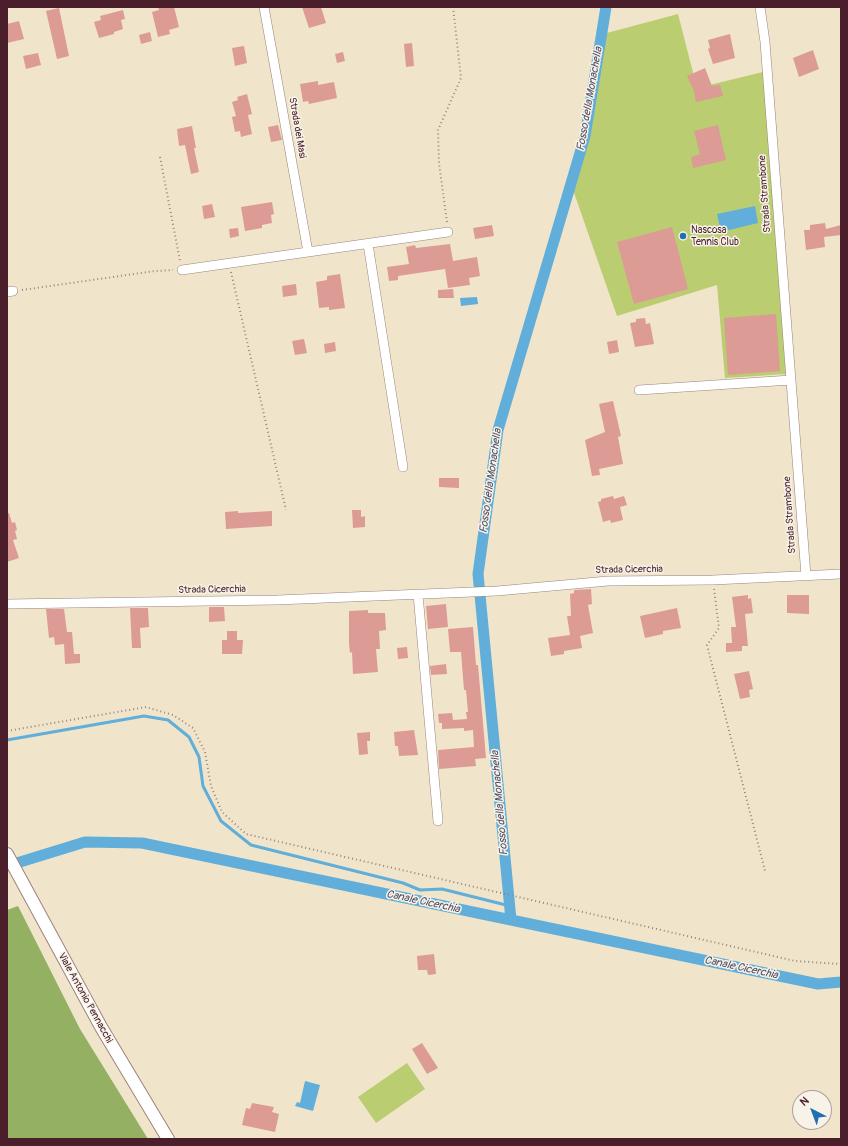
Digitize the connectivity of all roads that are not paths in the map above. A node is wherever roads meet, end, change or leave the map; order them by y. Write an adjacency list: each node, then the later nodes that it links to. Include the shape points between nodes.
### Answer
1 (264, 7): 5 (street, Strada dei Masi)
2 (760, 7): 7 (street, Strada Strambone)
3 (448, 232): 4 (street)
4 (368, 244): 5 (street); 9 (street)
5 (308, 252): 6 (street)
6 (182, 270)
7 (791, 380): 8 (street); 11 (street, Strada Strambone)
8 (639, 390)
9 (403, 467)
10 (841, 574): 11 (street, Strada Cicerchia)
11 (806, 576): 12 (street, Strada Cicerchia, via 602,582 497,591)
12 (418, 594): 13 (street, Strada Cicerchia, via 277,600); 14 (street)
13 (7, 604)
14 (438, 821)
15 (7, 854): 16 (main road, Viale Antonio Pennacchi, via 103,1032)
16 (168, 1139)

